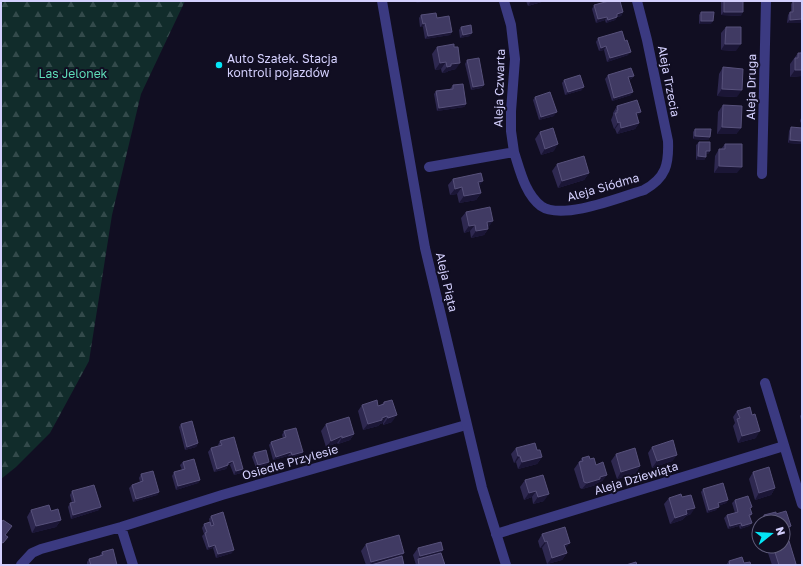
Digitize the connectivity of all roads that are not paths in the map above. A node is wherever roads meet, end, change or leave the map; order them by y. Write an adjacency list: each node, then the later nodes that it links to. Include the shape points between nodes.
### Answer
1 (382, 1): 10 (street, Aleja Piąta, via 425,248)
2 (504, 1): 5 (street, Aleja Czwarta, via 511,25 515,59 511,118)
3 (637, 1): 6 (street, Aleja Trzecia, via 668,141)
4 (766, 1): 8 (street, Aleja Druga)
5 (514, 152): 6 (street, Aleja Siódma, via 523,179 536,202 542,207 558,211 575,210 644,190 658,180); 7 (street)
6 (667, 166)
7 (429, 167)
8 (762, 174)
9 (765, 383): 11 (street)
10 (466, 426): 13 (street, Osiedle Przylesie); 14 (street, Aleja Piąta)
11 (784, 446): 12 (street); 14 (street, Aleja Dziewiąta)
12 (802, 504)
13 (121, 526): 15 (street, Osiedle Przylesie, via 41,549 32,553); 16 (street)
14 (496, 534): 17 (street, Aleja Piąta)
15 (21, 565)
16 (133, 565)
17 (506, 565)

